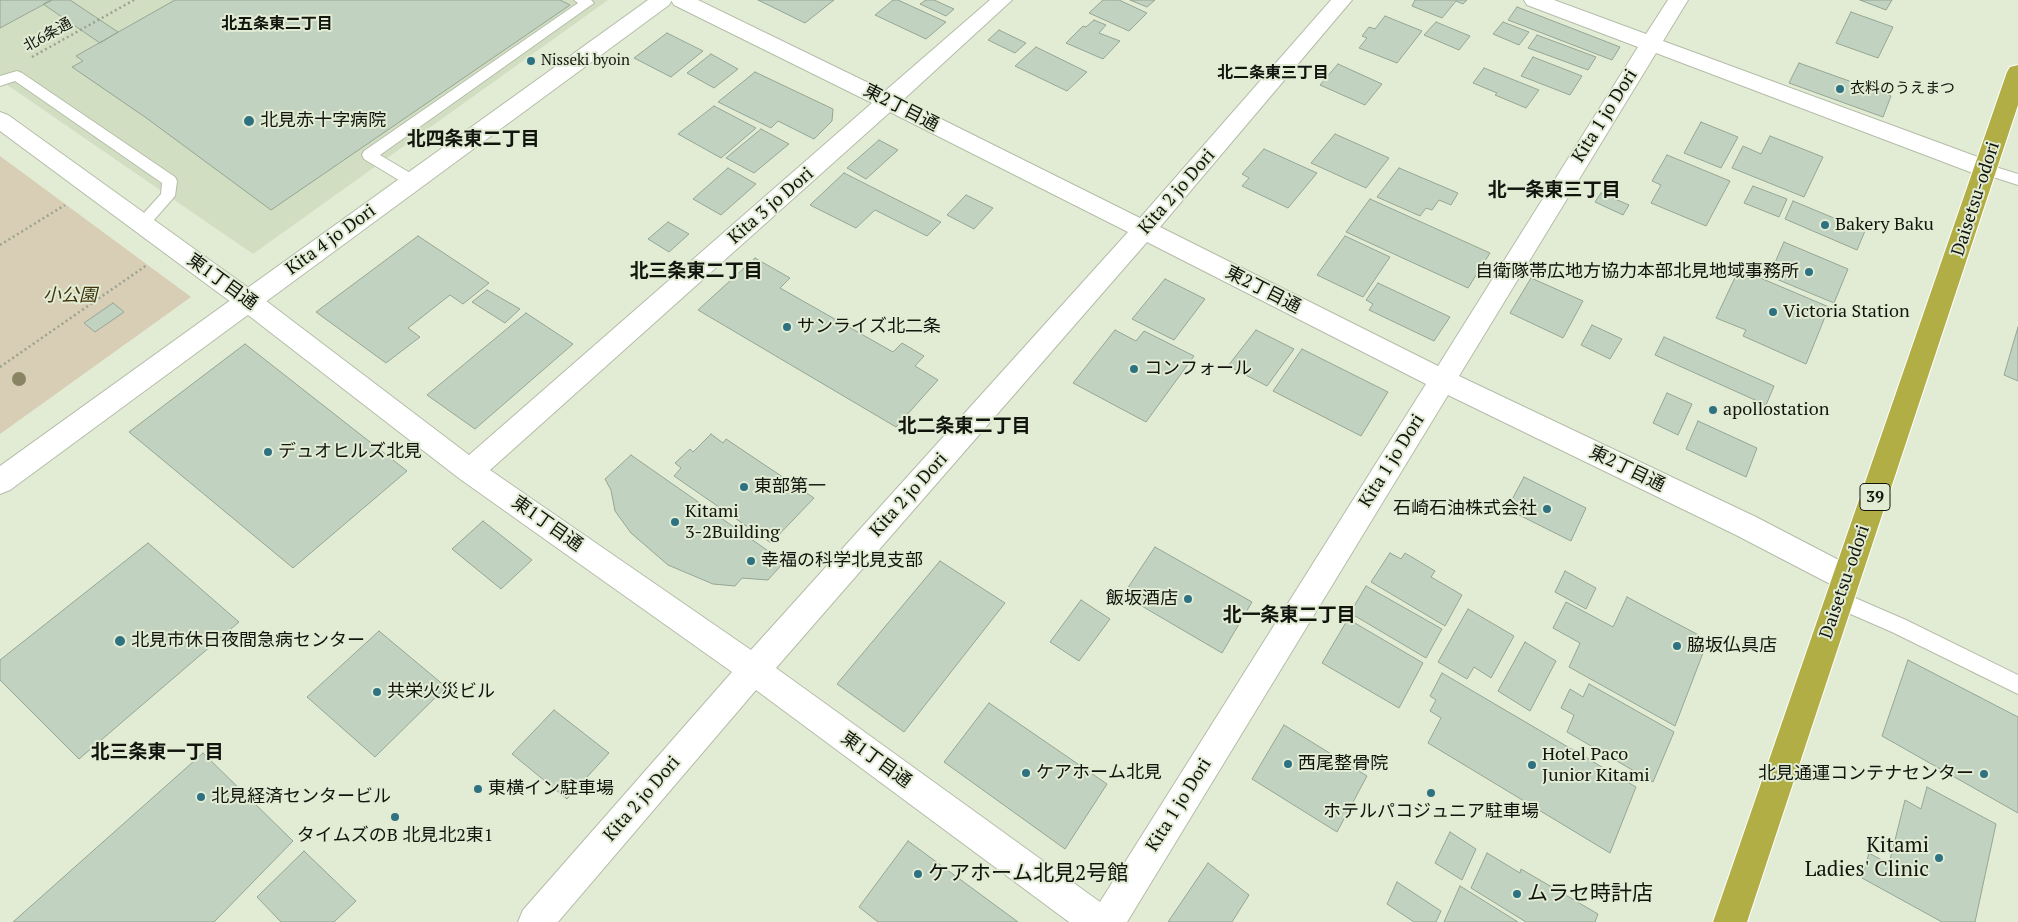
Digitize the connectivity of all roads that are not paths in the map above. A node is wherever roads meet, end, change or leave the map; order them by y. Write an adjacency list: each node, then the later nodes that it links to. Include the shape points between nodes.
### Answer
1 (581, 0): 15 (lane, via 587,3 369,155)
2 (662, 0): 15 (street, Kita 4 jo Dori)
3 (681, 0): 11 (street, 東2丁目通)
4 (1002, 0): 11 (street, Kita 3 jo Dori)
5 (1342, 0): 17 (street, Kita 2 jo Dori)
6 (1534, 0): 8 (street)
7 (1678, 0): 8 (street, Kita 1 jo Dori)
8 (1650, 44): 13 (street); 19 (street, Kita 1 jo Dori)
9 (2018, 72): 13 (highway, Daisetsu-odori / 39)
10 (0, 82): 16 (lane, via 17,76 170,180 168,196)
11 (889, 102): 17 (street, 東2丁目通); 20 (street, Kita 3 jo Dori)
12 (0, 120): 16 (street, 東1丁目通)
13 (1986, 169): 14 (lane); 22 (highway, Daisetsu-odori / 39)
14 (2018, 180)
15 (412, 181): 18 (street, Kita 4 jo Dori)
16 (142, 224): 18 (street, 東1丁目通)
17 (1144, 230): 19 (street, 東2丁目通); 23 (street, Kita 2 jo Dori)
18 (248, 300): 20 (street, 東1丁目通); 21 (street, Kita 4 jo Dori)
19 (1442, 380): 22 (street, 東2丁目通, via 1746,526); 27 (street, Kita 1 jo Dori)
20 (470, 471): 23 (street, 東1丁目通)
21 (0, 482)
22 (1843, 589): 24 (lane, via 1899,626); 28 (highway, Daisetsu-odori / 39)
23 (754, 670): 25 (street, Kita 2 jo Dori); 26 (street, 東1丁目通)
24 (2018, 685)
25 (535, 922)
26 (1098, 922)
27 (1107, 922)
28 (1730, 922)

